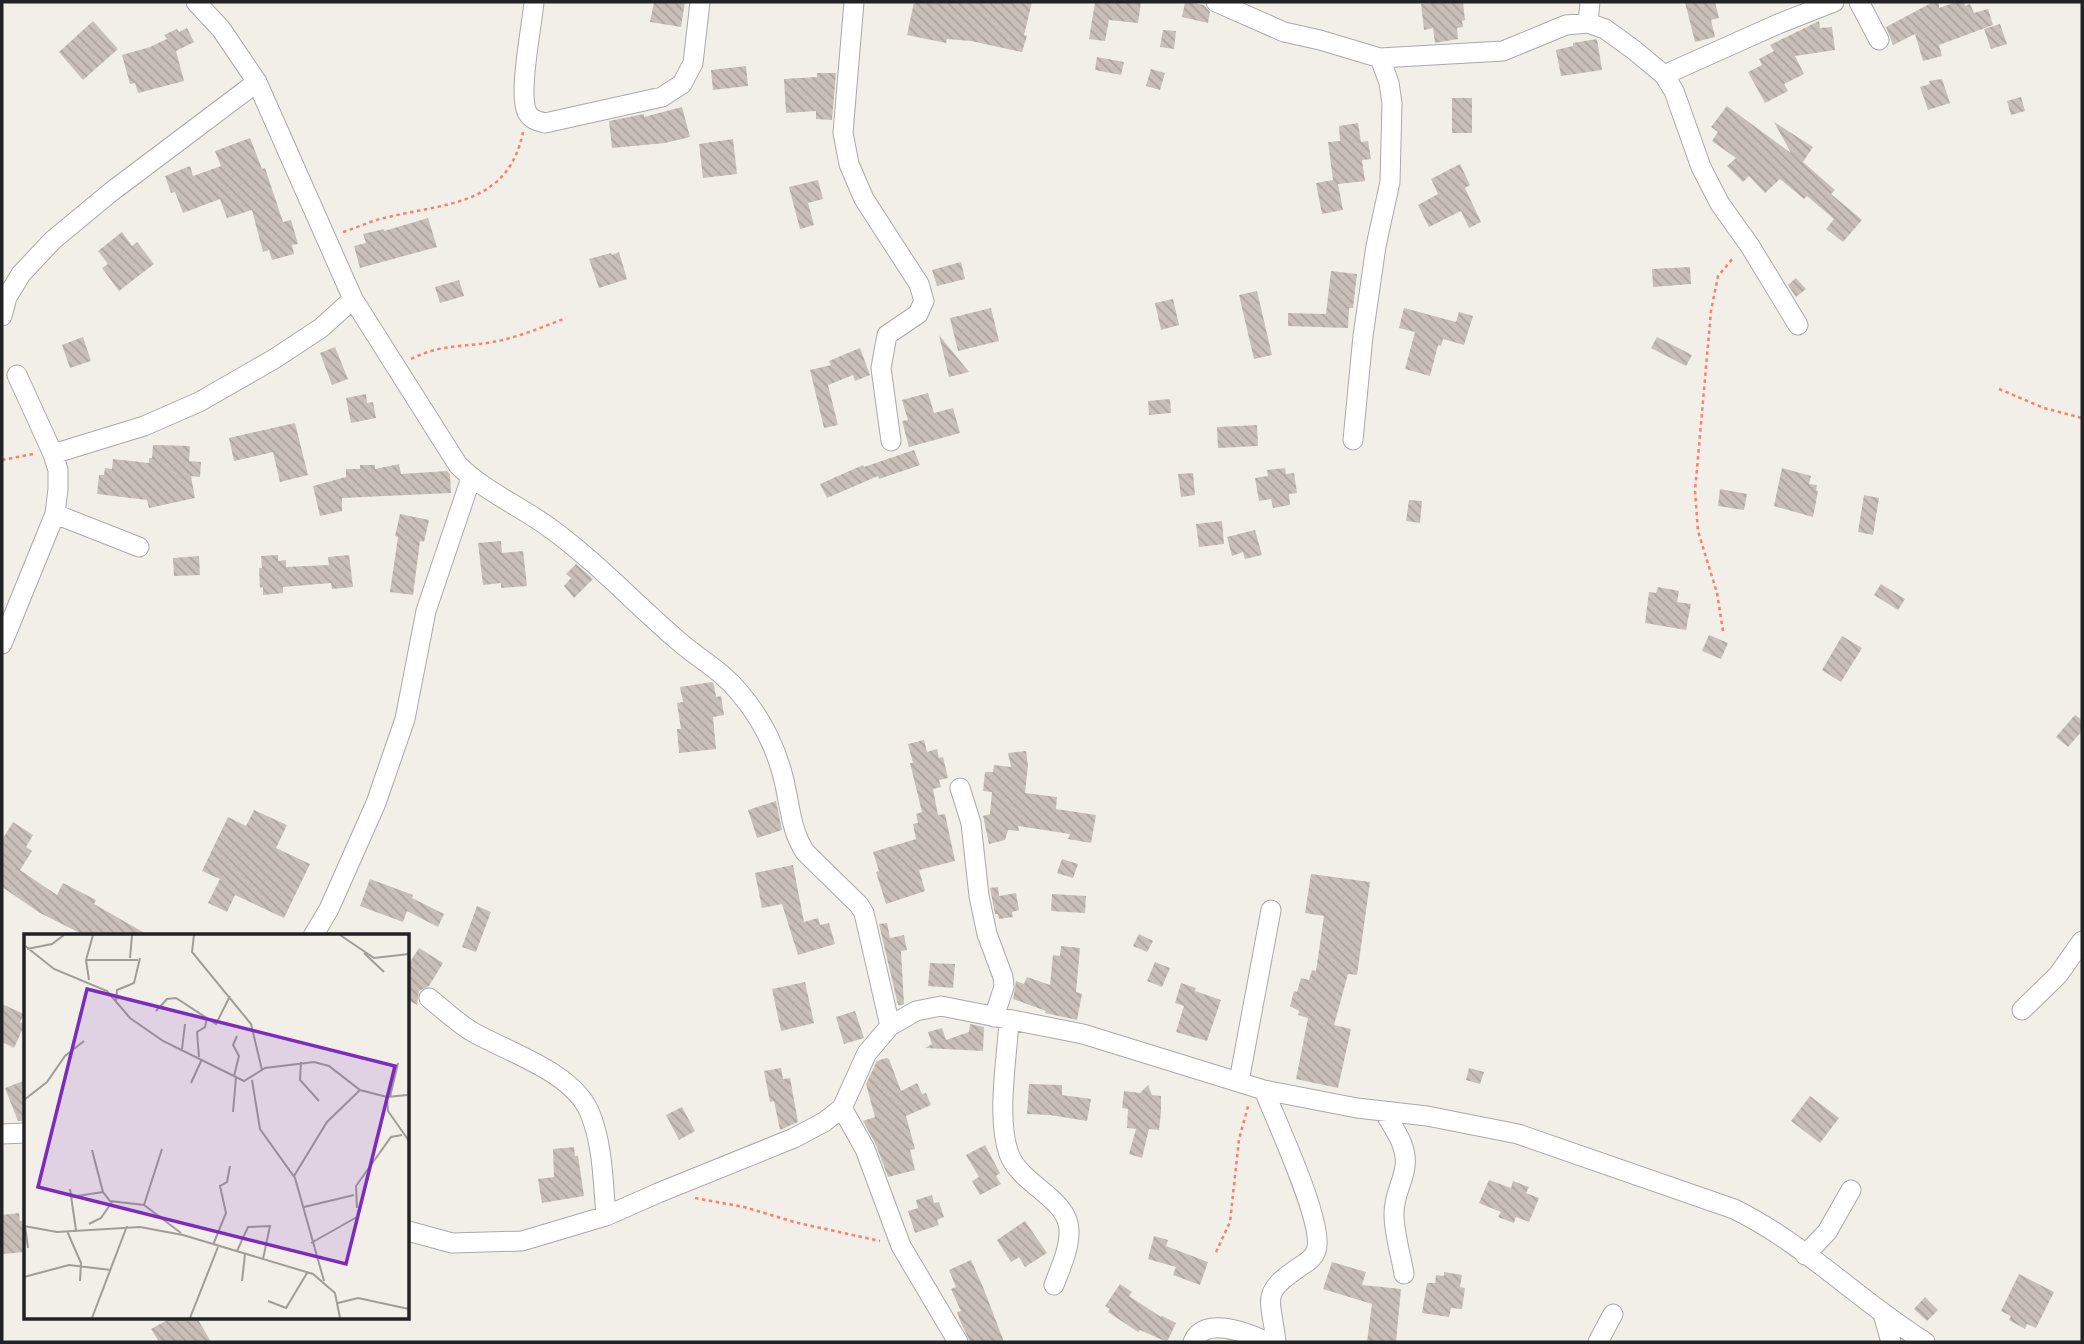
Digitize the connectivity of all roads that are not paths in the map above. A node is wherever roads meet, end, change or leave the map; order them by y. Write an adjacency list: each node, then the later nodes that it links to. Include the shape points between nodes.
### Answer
1 (196, 2): 13 (street, via 221,29)
2 (534, 2): 3 (street, via 524,91 527,112 545,123 662,97 682,84 693,62)
3 (700, 2)
4 (854, 2): 19 (street, via 843,133 849,164 864,199 919,284 924,301 918,314 887,335 881,368)
5 (1216, 2): 11 (street, via 1284,32)
6 (1590, 2): 9 (street)
7 (1834, 2): 12 (street)
8 (1859, 2): 10 (street)
9 (1588, 23): 11 (street, via 1566,26 1503,51); 12 (street, via 1605,29)
10 (1879, 40)
11 (1380, 58): 18 (street, via 1392,103 1390,182 1363,336)
12 (1664, 75): 16 (street, via 1720,204)
13 (257, 82): 14 (street); 15 (street, via 53,240 21,274)
14 (353, 299): 20 (street, via 321,328 199,402 145,426); 21 (street, via 438,437)
15 (2, 316)
16 (1798, 325)
17 (18, 375): 20 (street)
18 (1353, 440)
19 (891, 441)
20 (52, 452): 22 (street, via 58,470)
21 (471, 478): 27 (street, via 426,611 405,719 340,886); 32 (street, via 553,530 739,691 761,723 780,765 798,842 864,914)
22 (55, 514): 23 (street); 24 (street)
23 (139, 547)
24 (2, 644)
25 (960, 788): 31 (street, via 973,832 987,934 1003,977)
26 (1271, 909): 33 (street)
27 (314, 934)
28 (2082, 941): 30 (street, via 2058,975)
29 (429, 998): 39 (street, via 470,1030 572,1087 589,1111)
30 (2022, 1010)
31 (1002, 1019): 32 (street, via 927,1007); 33 (street, via 1083,1034); 43 (street, via 1003,1131 1010,1156 1021,1175 1061,1208 1068,1220 1068,1244)
32 (890, 1027): 34 (street, via 867,1053)
33 (1252, 1085): 35 (street); 49 (street, via 1296,1164 1317,1245 1312,1258 1273,1286 1270,1298)
34 (842, 1108): 39 (street, via 794,1138); 46 (street, via 864,1149 901,1246)
35 (1384, 1111): 41 (street, via 1518,1134 1734,1209 1766,1225); 42 (street, via 1405,1155 1394,1217)
36 (24, 1133): 37 (street)
37 (2, 1134)
38 (1851, 1190): 41 (street, via 1827,1231)
39 (606, 1216): 40 (street, via 522,1241 452,1243)
40 (410, 1232)
41 (1805, 1255): 45 (street)
42 (1404, 1274)
43 (1054, 1285)
44 (1613, 1314): 50 (street)
45 (1883, 1314): 51 (street); 52 (street)
46 (958, 1342)
47 (1193, 1342): 48 (street, via 1206,1328 1216,1327)
48 (1266, 1342)
49 (1276, 1342)
50 (1598, 1342)
51 (1891, 1342)
52 (1925, 1342)

